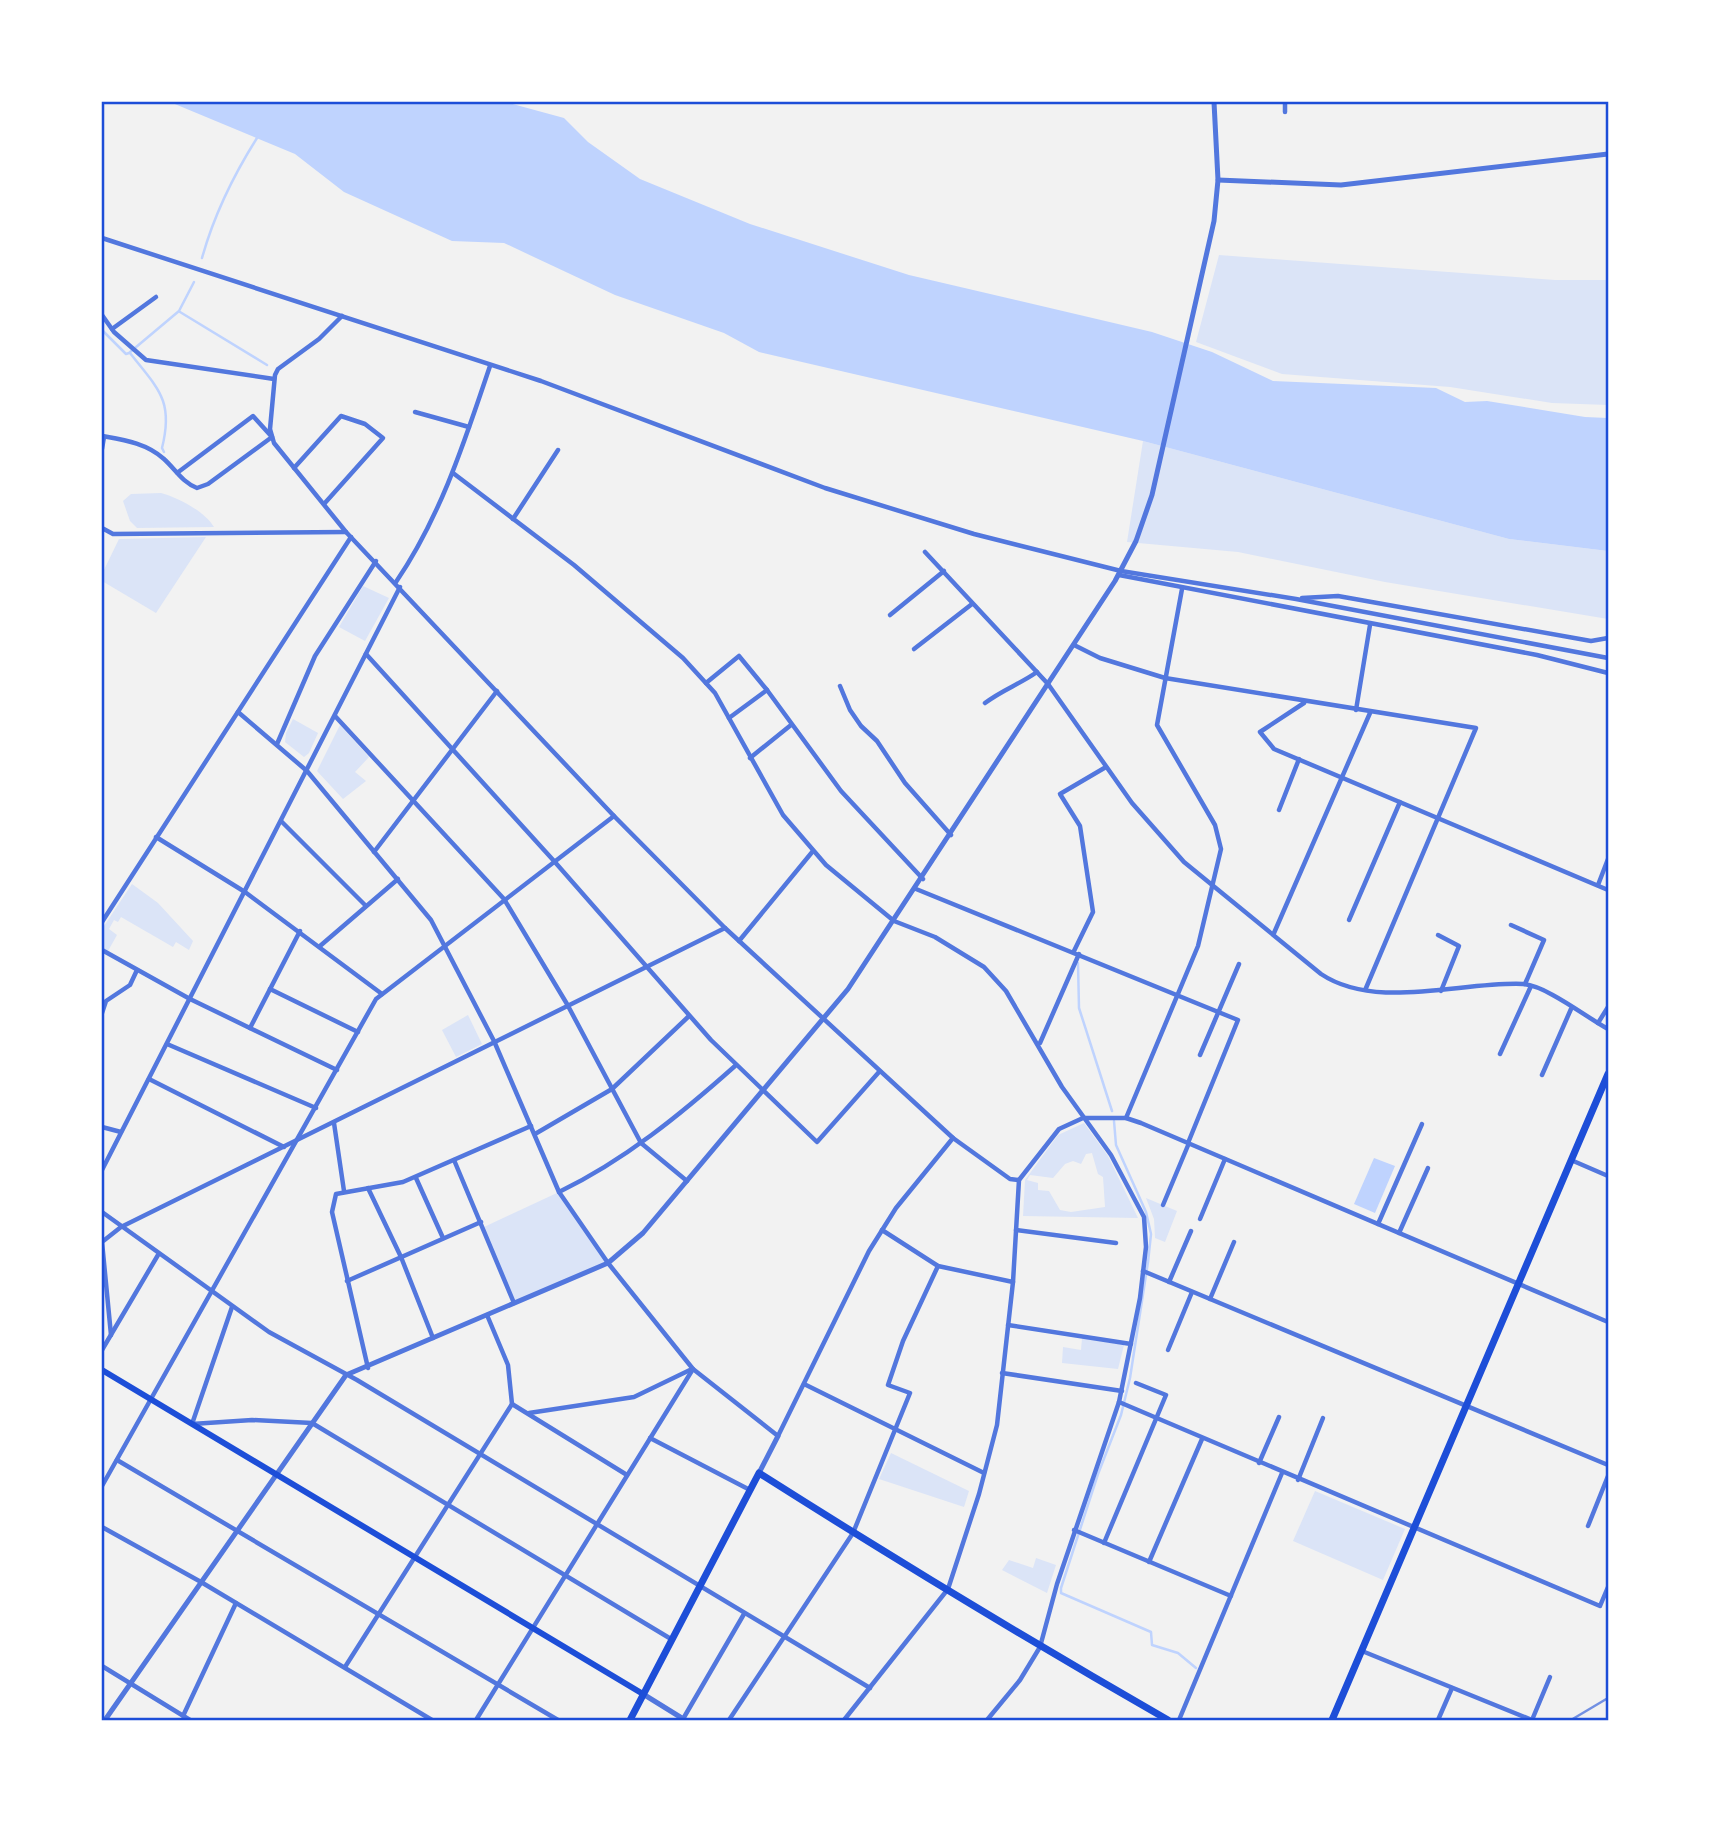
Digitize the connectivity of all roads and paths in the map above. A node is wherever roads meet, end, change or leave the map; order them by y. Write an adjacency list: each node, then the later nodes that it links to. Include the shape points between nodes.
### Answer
1 (1214, 102): 5 (street)
2 (1285, 102): 3 (street)
3 (1284, 112)
4 (1608, 154): 5 (street, via 1342,185)
5 (1218, 180): 30 (street, via 1214,221 1152,495)
6 (102, 238): 9 (street)
7 (156, 297): 10 (street)
8 (102, 315): 10 (street)
9 (342, 316): 11 (street); 12 (street, via 278,369)
10 (112, 329): 12 (street, via 146,360)
11 (491, 366): 14 (street); 30 (street, via 615,406 867,503)
12 (274, 379): 16 (street)
13 (415, 412): 14 (street)
14 (469, 427): 20 (street)
15 (103, 437): 17 (street); 21 (street, via 139,443 164,458)
16 (272, 437): 19 (street); 21 (street, via 208,484 197,488); 21 (street, via 253,416)
17 (102, 449)
18 (558, 450): 23 (street)
19 (294, 468): 22 (street); 22 (street, via 341,416 365,424 383,438)
20 (453, 472): 23 (street); 31 (street)
21 (177, 473)
22 (324, 504): 25 (street)
23 (513, 519): 46 (street, via 662,637)
24 (102, 528): 25 (street, via 113,534)
25 (346, 532): 26 (street)
26 (351, 537): 28 (street); 54 (street)
27 (925, 552): 29 (street)
28 (376, 561): 31 (street); 59 (street, via 315,656)
29 (944, 571): 35 (street); 36 (street)
30 (1120, 573): 33 (street); 34 (street); 39 (street)
31 (396, 582): 32 (street)
32 (400, 587): 41 (street); 50 (street)
33 (1182, 589): 37 (street); 45 (street)
34 (1296, 598): 38 (street, via 1338,596 1591,640); 42 (street)
35 (971, 604): 40 (street); 43 (street)
36 (890, 615)
37 (1370, 625): 44 (street, via 1537,655); 53 (street)
38 (1608, 638)
39 (1074, 645): 45 (street, via 1100,659); 47 (street)
40 (914, 649)
41 (366, 654): 56 (street); 60 (street)
42 (1608, 657)
43 (1037, 672): 47 (street); 51 (street)
44 (1608, 673)
45 (1165, 678): 52 (street); 81 (street, via 1157,725 1219,836)
46 (706, 683): 49 (street, via 739,656); 57 (street)
47 (1048, 684): 63 (street); 72 (street)
48 (840, 686): 72 (street, via 861,726)
49 (767, 690): 57 (street); 58 (street)
50 (497, 691): 60 (street); 69 (street)
51 (985, 703)
52 (1304, 703): 53 (street); 62 (street, via 1261,732 1274,748)
53 (1356, 710): 55 (street)
54 (238, 712): 59 (street); 73 (street)
55 (1370, 713): 65 (street); 70 (street, via 1476,728)
56 (335, 716): 64 (street); 66 (street)
57 (729, 718): 61 (street)
58 (791, 725): 61 (street); 79 (street, via 841,791)
59 (277, 744): 64 (street)
60 (453, 749): 66 (street); 77 (street)
61 (750, 758): 74 (street, via 783,815)
62 (1299, 759): 65 (street); 68 (street)
63 (1106, 767): 81 (street, via 1157,833); 99 (street, via 1060,794 1080,826 1093,912)
64 (307, 771): 71 (street); 75 (street)
65 (1340, 776): 67 (street); 93 (street)
66 (413, 801): 75 (street); 85 (street)
67 (1400, 802): 70 (street); 87 (street)
68 (1279, 810)
69 (614, 816): 77 (street); 91 (street)
70 (1438, 819): 80 (street); 104 (street)
71 (282, 822): 84 (street); 86 (street)
72 (951, 836): 79 (street)
73 (156, 837): 84 (street); 89 (street)
74 (813, 851): 88 (street); 95 (street)
75 (374, 852): 78 (street)
76 (1608, 859): 80 (street)
77 (554, 860): 85 (street); 101 (street)
78 (398, 879): 86 (street); 97 (street)
79 (923, 879): 82 (street)
80 (1598, 885): 83 (street)
81 (1213, 886): 93 (street); 108 (street, via 1207,919)
82 (916, 889): 88 (street); 99 (street)
83 (1608, 890)
84 (245, 892): 92 (street); 109 (street)
85 (504, 899): 97 (street); 110 (street)
86 (366, 906): 96 (street)
87 (1349, 920)
88 (894, 921): 116 (street); 123 (street, via 935,937 984,967 1006,990)
89 (102, 922)
90 (1511, 925): 103 (street, via 1544,940)
91 (725, 928): 95 (street); 101 (street)
92 (300, 931): 96 (street); 105 (street)
93 (1274, 933): 104 (street, via 1331,981)
94 (1438, 935): 106 (street, via 1460,946)
95 (739, 941): 116 (street)
96 (320, 946): 107 (street)
97 (446, 946): 107 (street); 121 (street)
98 (102, 950): 102 (street)
99 (1077, 953): 108 (street); 123 (street)
100 (1240, 964): 114 (street)
101 (646, 966): 110 (street); 115 (street)
102 (137, 970): 109 (street); 113 (street, via 130,985 106,1001)
103 (1528, 985): 106 (street); 112 (street); 124 (street)
104 (1366, 988): 106 (street)
105 (270, 989): 118 (street); 120 (street)
106 (1441, 991)
107 (382, 994): 120 (street)
108 (1180, 995): 114 (street); 136 (street)
109 (190, 999): 118 (street); 122 (street)
110 (567, 1004): 121 (street); 132 (street)
111 (1608, 1007): 117 (street)
112 (1571, 1008): 117 (street); 130 (street)
113 (102, 1013)
114 (1218, 1013): 125 (street); 146 (street, via 1238,1020)
115 (689, 1016): 126 (street); 132 (street)
116 (823, 1019): 128 (street); 133 (street)
117 (1598, 1023): 119 (street)
118 (250, 1028): 127 (street)
119 (1608, 1029)
120 (358, 1032): 127 (street)
121 (494, 1041): 137 (street); 140 (street)
122 (167, 1044): 131 (street); 134 (street)
123 (1039, 1044): 135 (street)
124 (1500, 1054)
125 (1200, 1055)
126 (735, 1066): 133 (street); 145 (street)
127 (337, 1070): 134 (street)
128 (880, 1072): 133 (street, via 817,1142); 143 (street)
129 (1608, 1074): 150 (main road)
130 (1542, 1075)
131 (149, 1079): 141 (street); 147 (street)
132 (612, 1090): 142 (street); 145 (street)
133 (762, 1092): 156 (street)
134 (316, 1108): 144 (street)
135 (1083, 1118): 136 (street); 155 (street, via 1059,1129); 177 (street, via 1111,1155 1144,1217)
136 (1126, 1118): 146 (street)
137 (334, 1122): 144 (street); 158 (street)
138 (1422, 1124): 164 (street)
139 (102, 1126): 141 (street)
140 (531, 1126): 142 (street); 149 (street)
141 (121, 1132): 152 (street)
142 (534, 1134): 159 (street)
143 (953, 1138): 155 (street, via 1010,1179); 166 (street)
144 (298, 1140): 147 (street); 182 (street)
145 (641, 1143): 156 (street); 159 (street)
146 (1188, 1143): 148 (street); 160 (street)
147 (284, 1147): 165 (street)
148 (1225, 1159): 162 (street); 164 (street)
149 (454, 1160): 154 (street); 163 (street)
150 (1571, 1160): 153 (street); 181 (main road)
151 (1428, 1168): 169 (street)
152 (102, 1170)
153 (1608, 1176)
154 (416, 1178): 157 (street); 170 (street)
155 (1019, 1180): 167 (street)
156 (687, 1181): 175 (street, via 643,1233)
157 (368, 1188): 158 (street); 174 (street)
158 (344, 1191): 178 (street, via 336,1194 331,1205)
159 (559, 1192): 175 (street)
160 (1163, 1205)
161 (102, 1212): 165 (street)
162 (1200, 1219)
163 (481, 1222): 170 (street); 185 (street)
164 (1378, 1224): 169 (street)
165 (121, 1227): 173 (street); 190 (street, via 102,1242)
166 (882, 1230): 176 (street); 201 (street)
167 (1016, 1230): 172 (street); 179 (street)
168 (1191, 1231): 180 (street)
169 (1399, 1233): 181 (street)
170 (443, 1238): 174 (street)
171 (1234, 1242): 184 (street)
172 (1116, 1243)
173 (158, 1255): 182 (street); 190 (street)
174 (401, 1257): 178 (street); 191 (street)
175 (608, 1263): 185 (street); 196 (street)
176 (938, 1266): 179 (street); 213 (street, via 888,1385 911,1393)
177 (1143, 1271): 180 (street); 192 (street)
178 (347, 1281): 195 (street)
179 (1013, 1282): 189 (street)
180 (1169, 1282): 183 (street)
181 (1517, 1284): 188 (street); 206 (main road)
182 (210, 1292): 186 (street); 203 (street)
183 (1192, 1292): 184 (street); 194 (street)
184 (1210, 1299): 206 (street)
185 (514, 1303): 187 (street)
186 (232, 1307): 199 (street); 212 (street)
187 (488, 1315): 191 (street); 205 (street, via 508,1365)
188 (1608, 1322)
189 (1008, 1325): 192 (street); 198 (street)
190 (111, 1335): 193 (street)
191 (433, 1339): 195 (street)
192 (1131, 1345): 202 (street)
193 (102, 1350)
194 (1168, 1350)
195 (368, 1368): 199 (street)
196 (692, 1369): 207 (street, via 634,1397); 214 (street); 215 (street)
197 (102, 1370): 203 (main road)
198 (1002, 1373): 202 (street); 223 (street, via 997,1425)
199 (346, 1375): 211 (street); 217 (street)
200 (1136, 1383): 210 (street, via 1166,1395)
201 (804, 1384): 213 (street); 214 (street)
202 (1122, 1391): 204 (street)
203 (150, 1398): 212 (main road); 218 (street)
204 (1119, 1402): 210 (street); 236 (street)
205 (512, 1404): 207 (street); 217 (street)
206 (1466, 1405): 220 (street); 235 (main road)
207 (529, 1413): 225 (street)
208 (1279, 1417): 219 (street)
209 (1323, 1418): 227 (street)
210 (1157, 1420): 216 (street); 238 (street)
211 (312, 1423): 212 (street); 221 (street); 230 (street)
212 (192, 1424): 221 (main road)
213 (896, 1429): 223 (street); 237 (street)
214 (778, 1436): 222 (street)
215 (650, 1438): 225 (street); 229 (street)
216 (1202, 1438): 219 (street); 240 (street)
217 (481, 1454): 230 (street); 231 (street)
218 (117, 1460): 228 (street); 234 (street)
219 (1259, 1463): 224 (street)
220 (1608, 1465)
221 (276, 1473): 234 (street); 239 (main road)
222 (759, 1473): 229 (main road); 237 (main road)
223 (984, 1473): 245 (street)
224 (1282, 1473): 227 (street); 246 (street)
225 (627, 1475): 231 (street)
226 (1608, 1476): 232 (street)
227 (1298, 1480): 235 (street)
228 (102, 1486)
229 (750, 1490): 243 (main road)
230 (450, 1504): 239 (street); 241 (street)
231 (597, 1524): 241 (street); 243 (street)
232 (1588, 1526)
233 (102, 1527): 242 (street)
234 (236, 1528): 242 (street); 248 (street)
235 (1414, 1529): 244 (street, via 1600,1606); 254 (main road)
236 (1077, 1531): 238 (street); 253 (street)
237 (853, 1533): 245 (main road); 251 (street)
238 (1104, 1543): 240 (street)
239 (416, 1557): 248 (street); 250 (main road)
240 (1149, 1562): 246 (street)
241 (566, 1575): 250 (street); 252 (street)
242 (201, 1582): 247 (street); 258 (street)
243 (698, 1587): 249 (street); 252 (main road)
244 (1608, 1587)
245 (948, 1589): 253 (main road); 260 (street)
246 (1231, 1596): 275 (street)
247 (236, 1602): 256 (street); 263 (street)
248 (380, 1614): 256 (street); 259 (street)
249 (744, 1614): 251 (street); 270 (street)
250 (534, 1628): 259 (street); 262 (main road)
251 (786, 1638): 260 (street); 271 (street)
252 (671, 1639): 262 (main road)
253 (1040, 1647): 273 (street); 274 (main road)
254 (1362, 1651): 261 (street); 276 (main road)
255 (102, 1667): 258 (street)
256 (345, 1667): 266 (street)
257 (1550, 1677): 278 (street)
258 (129, 1682): 263 (street); 264 (street)
259 (498, 1685): 267 (street); 268 (street)
260 (870, 1688): 272 (street)
261 (1452, 1688): 277 (street); 278 (street)
262 (643, 1694): 269 (main road); 270 (street)
263 (183, 1716): 265 (street)
264 (105, 1720)
265 (190, 1720)
266 (432, 1720)
267 (476, 1720)
268 (558, 1720)
269 (630, 1720)
270 (684, 1720)
271 (729, 1720)
272 (844, 1720)
273 (987, 1720)
274 (1168, 1720)
275 (1179, 1720)
276 (1332, 1720)
277 (1438, 1720)
278 (1532, 1720)

